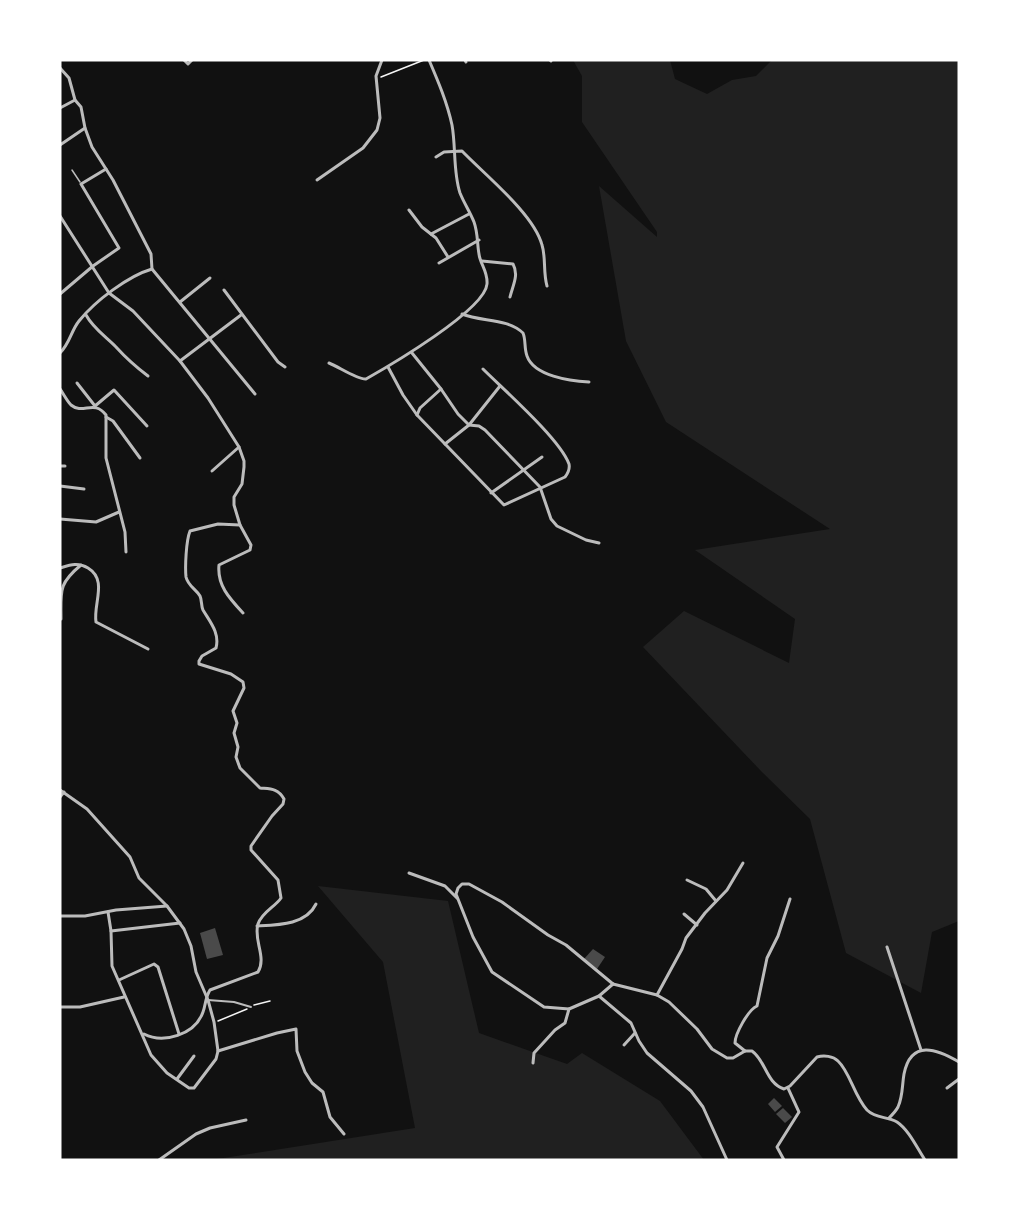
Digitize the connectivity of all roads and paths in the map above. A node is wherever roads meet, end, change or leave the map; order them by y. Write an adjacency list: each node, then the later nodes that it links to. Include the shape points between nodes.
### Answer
1 (184, 60): 2 (street, via 188,64)
2 (192, 60)
3 (382, 60): 6 (street)
4 (427, 60): 6 (path); 11 (street, via 444,97)
5 (60, 68): 7 (street, via 69,78)
6 (376, 76): 15 (street, via 380,118 376,130 363,148)
7 (75, 100): 8 (street); 9 (street, via 81,107)
8 (60, 108)
9 (86, 128): 10 (street); 13 (street)
10 (60, 145)
11 (454, 150): 12 (street); 18 (street, via 460,194); 28 (street, via 462,151 496,183 537,232 543,247)
12 (436, 157)
13 (106, 169): 16 (street); 26 (street, via 152,254)
14 (72, 170): 16 (lane)
15 (317, 180)
16 (81, 184): 25 (street, via 119,248)
17 (409, 210): 20 (street)
18 (470, 213): 20 (street); 21 (street)
19 (60, 216): 25 (street)
20 (431, 234): 22 (street)
21 (479, 240): 22 (street); 23 (street)
22 (448, 257): 24 (street)
23 (482, 261): 32 (street, via 513,264 516,278); 35 (street, via 485,291)
24 (438, 263)
25 (93, 266): 30 (street); 31 (street)
26 (152, 269): 30 (street, via 138,273); 33 (street)
27 (210, 278): 33 (street)
28 (547, 286)
29 (224, 290): 34 (street)
30 (109, 293): 36 (street); 40 (street, via 133,311)
31 (60, 294)
32 (510, 297)
33 (180, 302): 37 (street)
34 (241, 314): 37 (street); 42 (street)
35 (462, 314): 39 (street); 46 (street, via 510,324 523,333 527,358 541,372)
36 (86, 315): 38 (street); 45 (street, via 124,358)
37 (210, 338): 40 (street); 51 (street)
38 (60, 353)
39 (412, 353): 43 (street); 50 (street)
40 (180, 361): 58 (street)
41 (329, 363): 43 (street, via 363,380)
42 (285, 367)
43 (388, 367): 53 (street)
44 (483, 369): 48 (street)
45 (148, 376)
46 (589, 382)
47 (77, 384): 52 (street)
48 (500, 386): 55 (street); 66 (street, via 552,440 569,465 565,477)
49 (60, 389): 52 (street, via 72,405)
50 (441, 389): 53 (street); 55 (street)
51 (255, 394)
52 (95, 406): 54 (street); 56 (street, via 114,390)
53 (417, 415): 57 (street)
54 (106, 417): 60 (street); 69 (street, via 106,458)
55 (469, 425): 57 (street); 64 (street, via 485,430)
56 (147, 426)
57 (445, 444): 68 (street)
58 (239, 447): 63 (street); 71 (street, via 244,466 234,505)
59 (542, 457): 64 (street)
60 (140, 458)
61 (60, 466): 62 (street)
62 (65, 466)
63 (212, 471)
64 (523, 471): 66 (street); 68 (street)
65 (60, 486): 67 (street)
66 (540, 487): 68 (street, via 504,505); 72 (street, via 557,526)
67 (84, 489)
68 (492, 493)
69 (119, 512): 70 (street, via 96,522); 73 (street)
70 (60, 519)
71 (240, 525): 76 (street, via 250,550 219,565 218,573 229,598); 94 (street, via 218,524 190,531 186,575 216,632 216,648 202,656 200,664 243,682 233,711 240,768 260,788 280,792 284,799 251,846 278,880 282,895)
72 (599, 543)
73 (126, 552)
74 (81, 565): 75 (street); 77 (street, via 60,589); 78 (street, via 99,580 97,624)
75 (60, 568)
76 (243, 613)
77 (61, 619)
78 (148, 649)
79 (62, 791): 80 (street); 88 (street, via 87,809 130,858 139,878)
80 (60, 797)
81 (743, 863): 86 (street)
82 (409, 873): 84 (street, via 445,886)
83 (687, 880): 86 (street, via 706,889)
84 (458, 899): 98 (street, via 458,888 469,884 502,902 566,945); 106 (street, via 492,972 544,1007)
85 (790, 899): 114 (street, via 767,958 757,1006 747,1015 735,1039)
86 (716, 901): 93 (street)
87 (316, 904): 94 (street, via 303,919)
88 (167, 906): 89 (street); 92 (street)
89 (108, 912): 91 (street); 95 (street)
90 (684, 914): 93 (street)
91 (60, 916)
92 (180, 923): 95 (street); 102 (street)
93 (697, 925): 99 (street)
94 (257, 926): 102 (street, via 262,966 258,972 210,990)
95 (111, 931): 97 (street, via 112,966)
96 (887, 947): 112 (street)
97 (119, 980): 101 (street); 109 (street, via 154,964 158,967)
98 (613, 984): 99 (street); 100 (street)
99 (657, 994): 114 (street, via 720,1054 733,1058)
100 (598, 996): 106 (street); 110 (street, via 631,1023)
101 (124, 997): 104 (street, via 80,1007); 108 (street)
102 (207, 998): 105 (street); 107 (street); 109 (street, via 198,1022)
103 (270, 1001): 105 (path)
104 (60, 1007)
105 (251, 1007): 107 (path)
106 (569, 1009): 117 (street, via 565,1023 534,1053)
107 (214, 1022): 113 (street)
108 (144, 1034): 109 (street, via 165,1040); 118 (street, via 157,1066)
109 (179, 1034)
110 (635, 1034): 111 (street); 126 (street, via 647,1053 691,1091 703,1107)
111 (624, 1045)
112 (921, 1050): 116 (street, via 937,1050); 122 (street, via 909,1062 897,1107)
113 (218, 1051): 118 (street, via 194,1088); 124 (street, via 296,1029 297,1051 305,1072 323,1092 330,1117)
114 (745, 1051): 120 (street, via 758,1055 774,1084)
115 (194, 1056): 118 (street)
116 (959, 1062)
117 (533, 1063)
118 (177, 1079)
119 (959, 1080): 121 (street)
120 (788, 1088): 122 (street, via 817,1057 829,1056 838,1061 868,1111); 127 (street, via 799,1112 777,1147)
121 (947, 1088)
122 (889, 1118): 128 (street, via 899,1124)
123 (246, 1120): 125 (street, via 196,1134)
124 (344, 1134)
125 (159, 1160)
126 (727, 1160)
127 (784, 1160)
128 (925, 1160)

